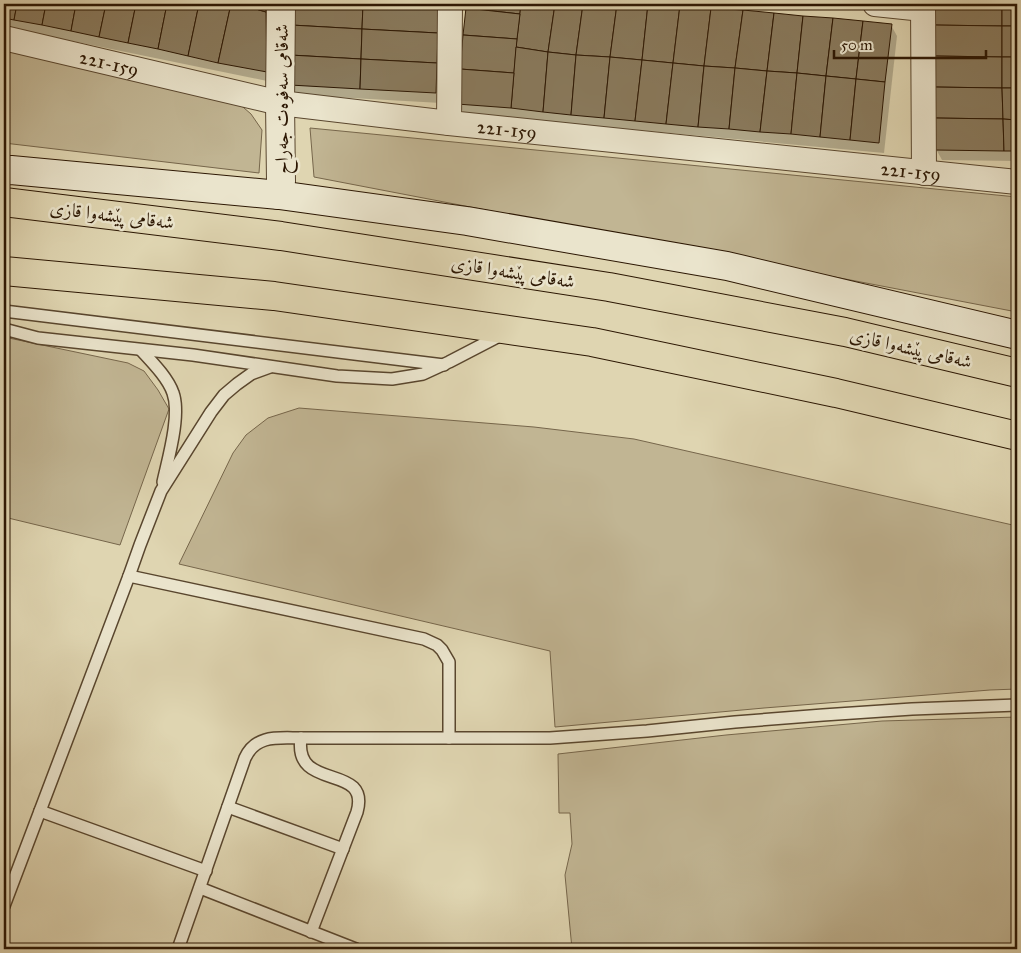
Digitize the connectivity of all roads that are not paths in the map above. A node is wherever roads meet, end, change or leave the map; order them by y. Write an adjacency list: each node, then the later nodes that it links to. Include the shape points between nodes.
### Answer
1 (281, 4): 6 (main road, شەقامی سەفوەت جەراح)
2 (450, 4): 7 (street)
3 (876, 4): 4 (street)
4 (923, 6): 9 (street)
5 (4, 38): 6 (street, 221-159)
6 (280, 103): 7 (street, 221-159); 11 (main road, شەقامی سەفوەت جەراح)
7 (449, 123): 9 (street, 221-159)
8 (4, 171): 11 (main road)
9 (924, 173): 10 (street, 221-159)
10 (1017, 182)
11 (279, 195): 17 (main road, via 467,220 727,266)
12 (4, 202): 21 (highway, شەقامی پێشەوا قازی, via 281,236 609,287 845,332)
13 (4, 271): 16 (highway, via 274,296)
14 (4, 311): 19 (lane)
15 (4, 329): 18 (lane, via 38,338)
16 (508, 330): 19 (lane); 22 (highway, via 602,344)
17 (1017, 335)
18 (141, 350): 20 (lane); 23 (lane, via 167,381 176,407)
19 (445, 365): 20 (lane, via 423,374 392,379 337,376)
20 (270, 366): 23 (lane, via 251,374 224,395)
21 (1017, 373)
22 (1017, 436)
23 (162, 491): 24 (lane)
24 (130, 576): 27 (lane, via 424,639 437,645 449,662); 29 (lane)
25 (1017, 705): 27 (lane, via 823,715 550,738)
26 (301, 738): 27 (lane); 28 (lane, via 267,740 253,746); 30 (lane, via 301,757 305,764 346,782 356,792 358,806)
27 (449, 738)
28 (228, 808): 30 (lane); 31 (lane)
29 (40, 811): 31 (lane); 33 (lane)
30 (343, 849): 34 (lane)
31 (206, 871): 32 (lane)
32 (200, 888): 34 (lane); 35 (lane)
33 (4, 906)
34 (311, 932): 36 (lane)
35 (178, 949)
36 (356, 949)

